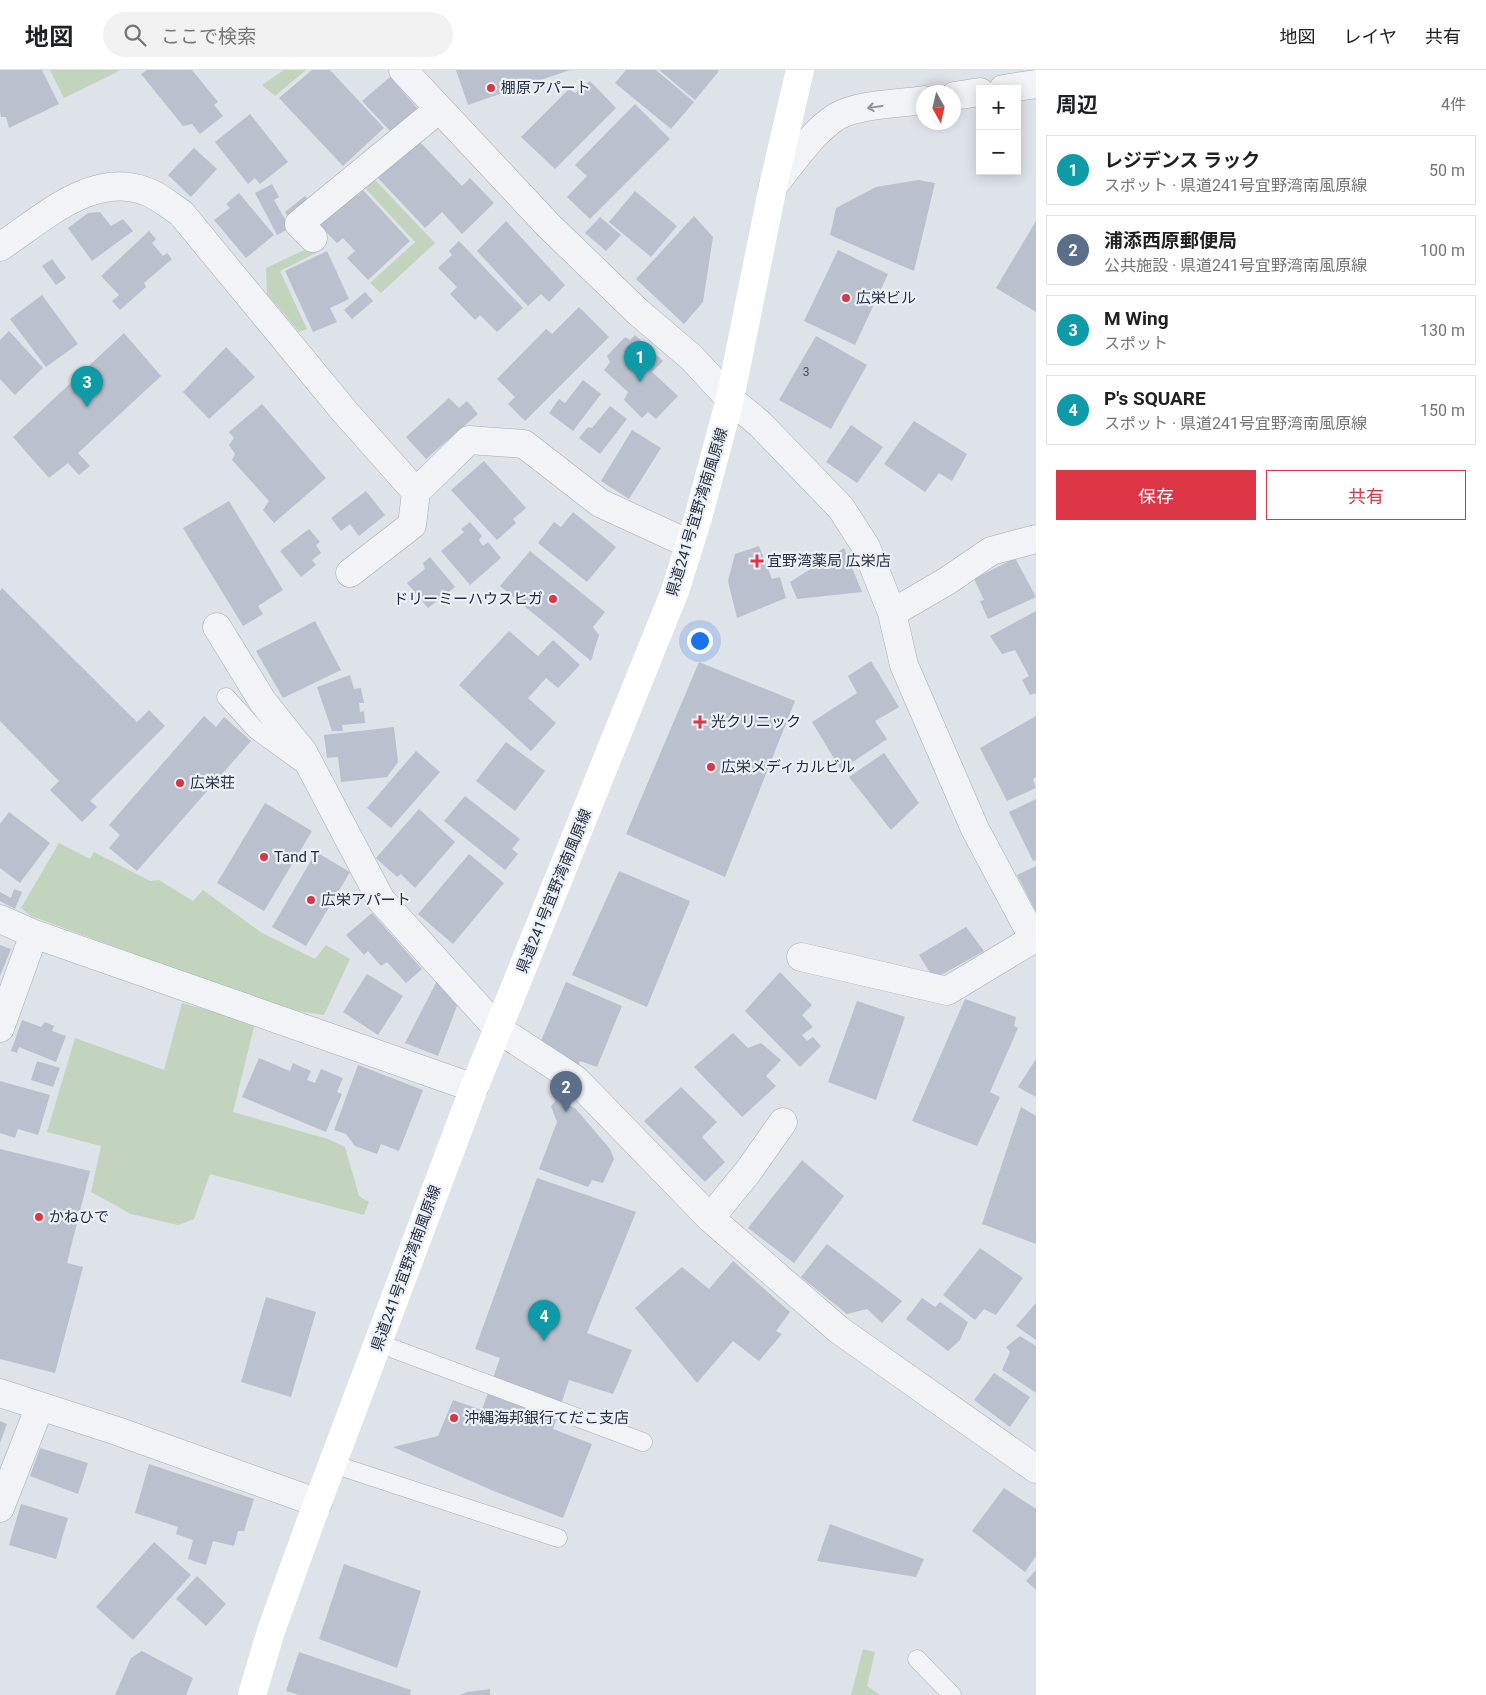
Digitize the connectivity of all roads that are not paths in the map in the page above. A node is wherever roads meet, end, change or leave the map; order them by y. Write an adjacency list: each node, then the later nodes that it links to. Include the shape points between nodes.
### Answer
1 (403, 70): 8 (street)
2 (800, 70): 9 (main road, 県道241号宜野湾南風原線)
3 (1036, 84): 4 (street)
4 (1021, 86)
5 (976, 93): 6 (street)
6 (961, 95)
7 (916, 101): 9 (street, one-way to 9, via 855,110 836,118 814,137)
8 (439, 109): 10 (street, via 299,224); 12 (street, via 548,225 691,357)
9 (773, 186): 12 (main road, 県道241号宜野湾南風原線)
10 (313, 238)
11 (0, 247): 13 (street, via 73,198 112,186 145,191 181,213 345,412)
12 (730, 399): 15 (main road, 県道241号宜野湾南風原線); 17 (street, via 760,424 842,508 866,547)
13 (416, 492): 15 (street, via 469,440 524,444 600,503); 16 (street, via 412,525)
14 (1036, 539): 17 (street, via 990,551)
15 (689, 544): 26 (main road, 県道241号宜野湾南風原線, via 652,651)
16 (350, 573)
17 (892, 613): 23 (street, via 904,665 975,829)
18 (218, 627): 20 (street, via 263,702 303,752)
19 (226, 697): 20 (lane, via 256,730)
20 (314, 772): 26 (street, via 381,900)
21 (0, 919): 22 (street)
22 (34, 934): 25 (street); 27 (street)
23 (1036, 938): 24 (street, via 947,991)
24 (801, 957)
25 (0, 1028)
26 (498, 1029): 27 (main road, 県道241号宜野湾南風原線); 29 (street, via 576,1080)
27 (474, 1088): 30 (main road, 県道241号宜野湾南風原線)
28 (783, 1122): 29 (street)
29 (710, 1218): 35 (street, via 839,1330)
30 (378, 1343): 33 (lane); 34 (main road, 県道241号宜野湾南風原線)
31 (0, 1393): 32 (street)
32 (40, 1406): 36 (street); 37 (street)
33 (643, 1442)
34 (333, 1464): 36 (main road, 県道241号宜野湾南風原線); 38 (lane)
35 (1036, 1469)
36 (318, 1503): 40 (main road, 県道241号宜野湾南風原線, via 271,1631)
37 (0, 1508)
38 (558, 1538)
39 (917, 1659): 41 (lane)
40 (252, 1695)
41 (952, 1695)

